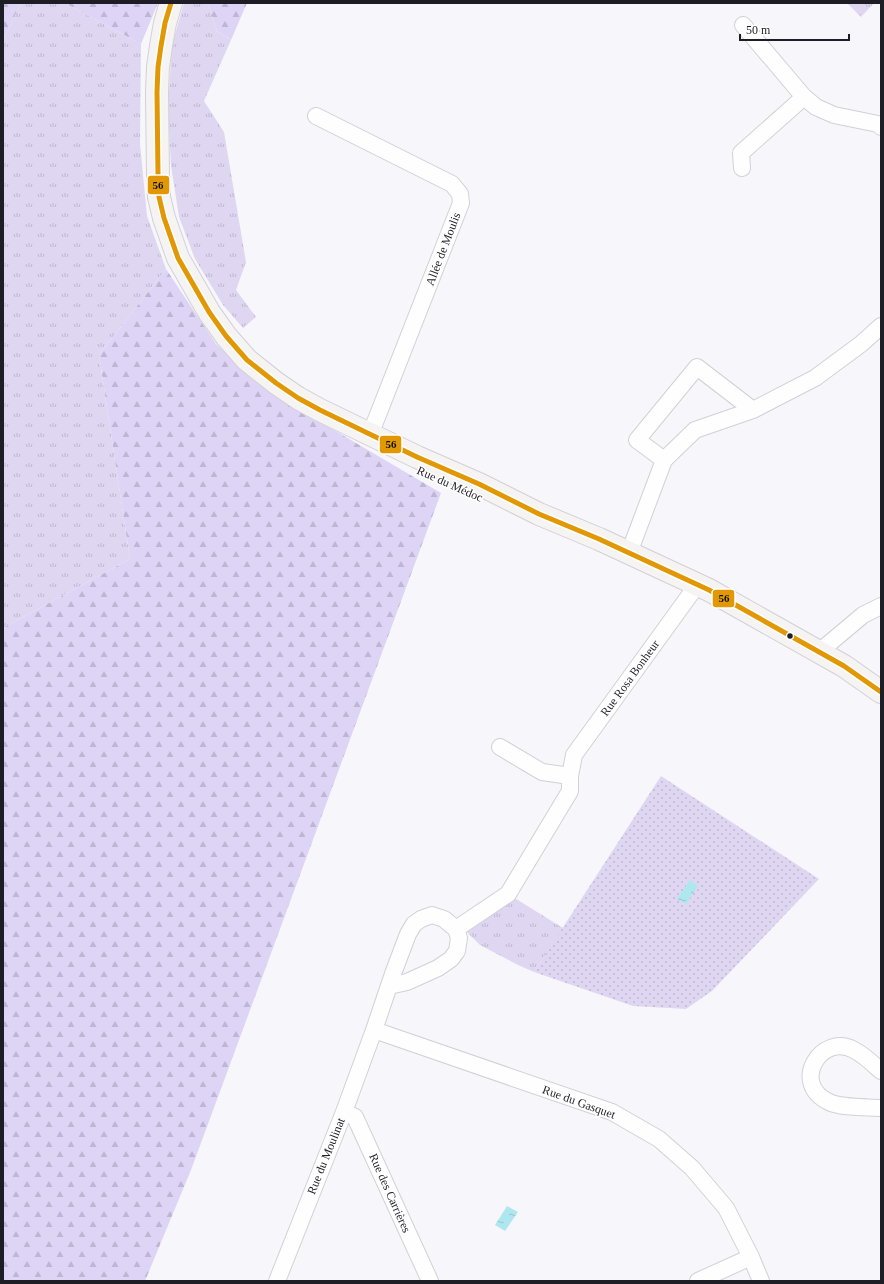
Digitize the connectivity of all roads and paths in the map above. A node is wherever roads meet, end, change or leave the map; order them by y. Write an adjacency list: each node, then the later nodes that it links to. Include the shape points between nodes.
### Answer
1 (171, 3): 9 (street, Rue du Médoc, via 158,66 157,153 159,197 178,258 209,312 247,360 298,398)
2 (743, 25): 3 (street)
3 (804, 97): 5 (street, via 816,107 834,115); 6 (street, via 741,153)
4 (316, 116): 9 (street, Allée de Moulis, via 452,184 460,194 461,203)
5 (880, 123)
6 (742, 168)
7 (881, 326): 8 (street, via 815,378)
8 (753, 410): 10 (street, via 695,430); 10 (street, via 697,367 637,440)
9 (370, 435): 11 (street, Rue du Médoc)
10 (664, 460): 11 (street)
11 (629, 553): 12 (street, Rue du Médoc)
12 (698, 586): 14 (street, Rue du Médoc); 17 (street, Rue Rosa Bonheur, via 574,755)
13 (881, 606): 14 (street, via 863,615)
14 (819, 652): 15 (street, Rue du Médoc)
15 (881, 692)
16 (500, 747): 17 (street, via 542,772)
17 (570, 776): 18 (street, Rue Rosa Bonheur, via 570,791 508,894)
18 (456, 928): 19 (street, via 459,938 457,951 451,959 408,982); 19 (street, Rue du Moulinat, via 444,918 432,915 421,918 414,924)
19 (389, 986): 20 (street, Rue du Moulinat)
20 (374, 1030): 23 (street, Rue du Moulinat); 24 (street, Rue du Gasquet, via 612,1112 658,1139 692,1168 726,1208)
21 (881, 1071): 22 (street, via 854,1050 844,1047 832,1048 819,1055 812,1066 810,1080 818,1095 830,1103)
22 (881, 1108)
23 (344, 1112): 25 (street, Rue du Moulinat); 26 (street, Rue des Carrières, via 355,1117)
24 (751, 1257): 27 (street); 28 (street, Rue du Gasquet)
25 (277, 1281)
26 (430, 1281)
27 (698, 1281)
28 (762, 1281)

